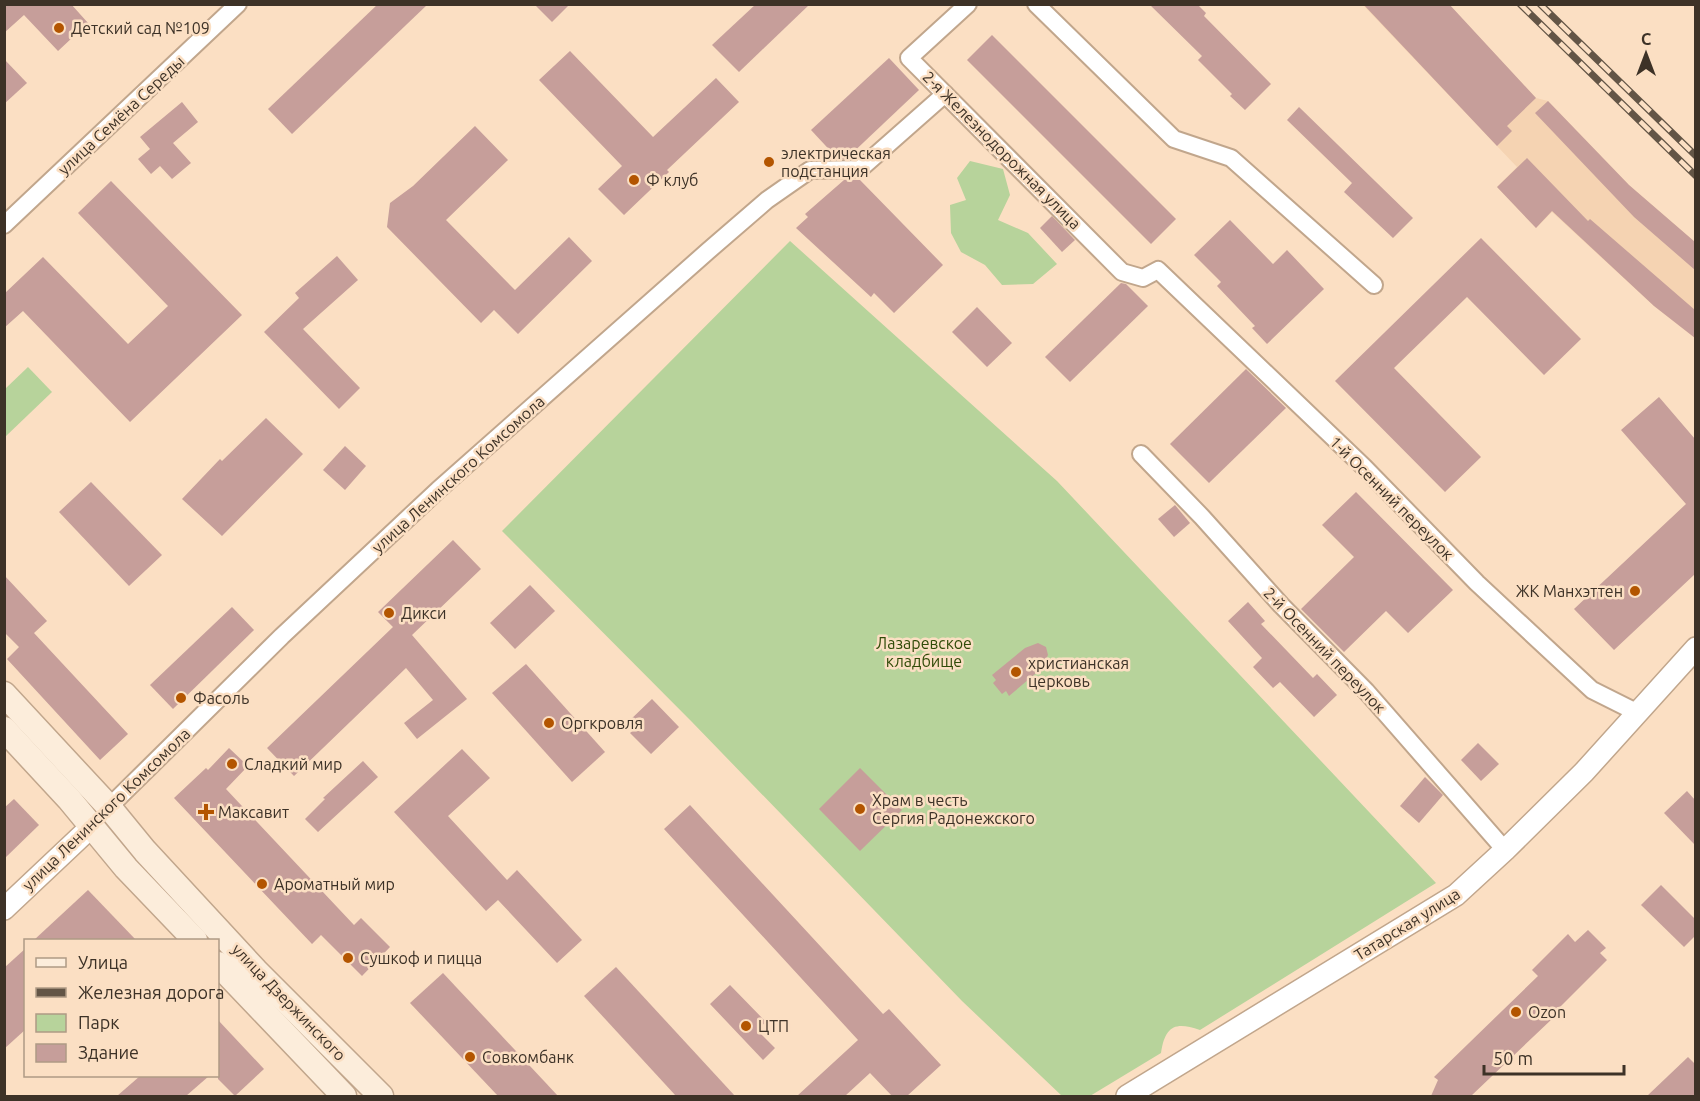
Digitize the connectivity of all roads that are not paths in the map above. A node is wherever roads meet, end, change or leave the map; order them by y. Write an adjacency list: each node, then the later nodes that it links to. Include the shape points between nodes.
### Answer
1 (238, 4): 5 (street, улица Семёна Середы)
2 (968, 4): 4 (street, 2-я Железнодорожная улица, via 909,58)
3 (1036, 4): 7 (street, via 1174,139 1231,158)
4 (945, 94): 6 (street, 2-я Железнодорожная улица, via 1122,272 1143,278); 13 (street, улица Ленинского Комсомола, via 860,169 810,170 716,243 422,504)
5 (4, 225)
6 (1158, 270): 11 (street, 1-й Осенний переулок, via 1364,467 1477,584 1584,683)
7 (1374, 285)
8 (1141, 454): 15 (street, 2-й Осенний переулок, via 1366,691)
9 (1695, 648): 11 (street, Татарская улица)
10 (4, 694): 13 (main road, улица Дзержинского)
11 (1636, 712): 15 (street, Татарская улица, via 1584,772)
12 (4, 729): 14 (main road)
13 (109, 807): 14 (main road, улица Ленинского Комсомола); 20 (main road, улица Дзержинского, via 256,970)
14 (92, 826): 16 (street, улица Ленинского Комсомола); 17 (main road)
15 (1505, 850): 21 (street, Татарская улица, via 1456,896)
16 (4, 909)
17 (194, 939)
18 (219, 965): 19 (main road, улица Дзержинского)
19 (344, 1096)
20 (381, 1096)
21 (1127, 1096)

